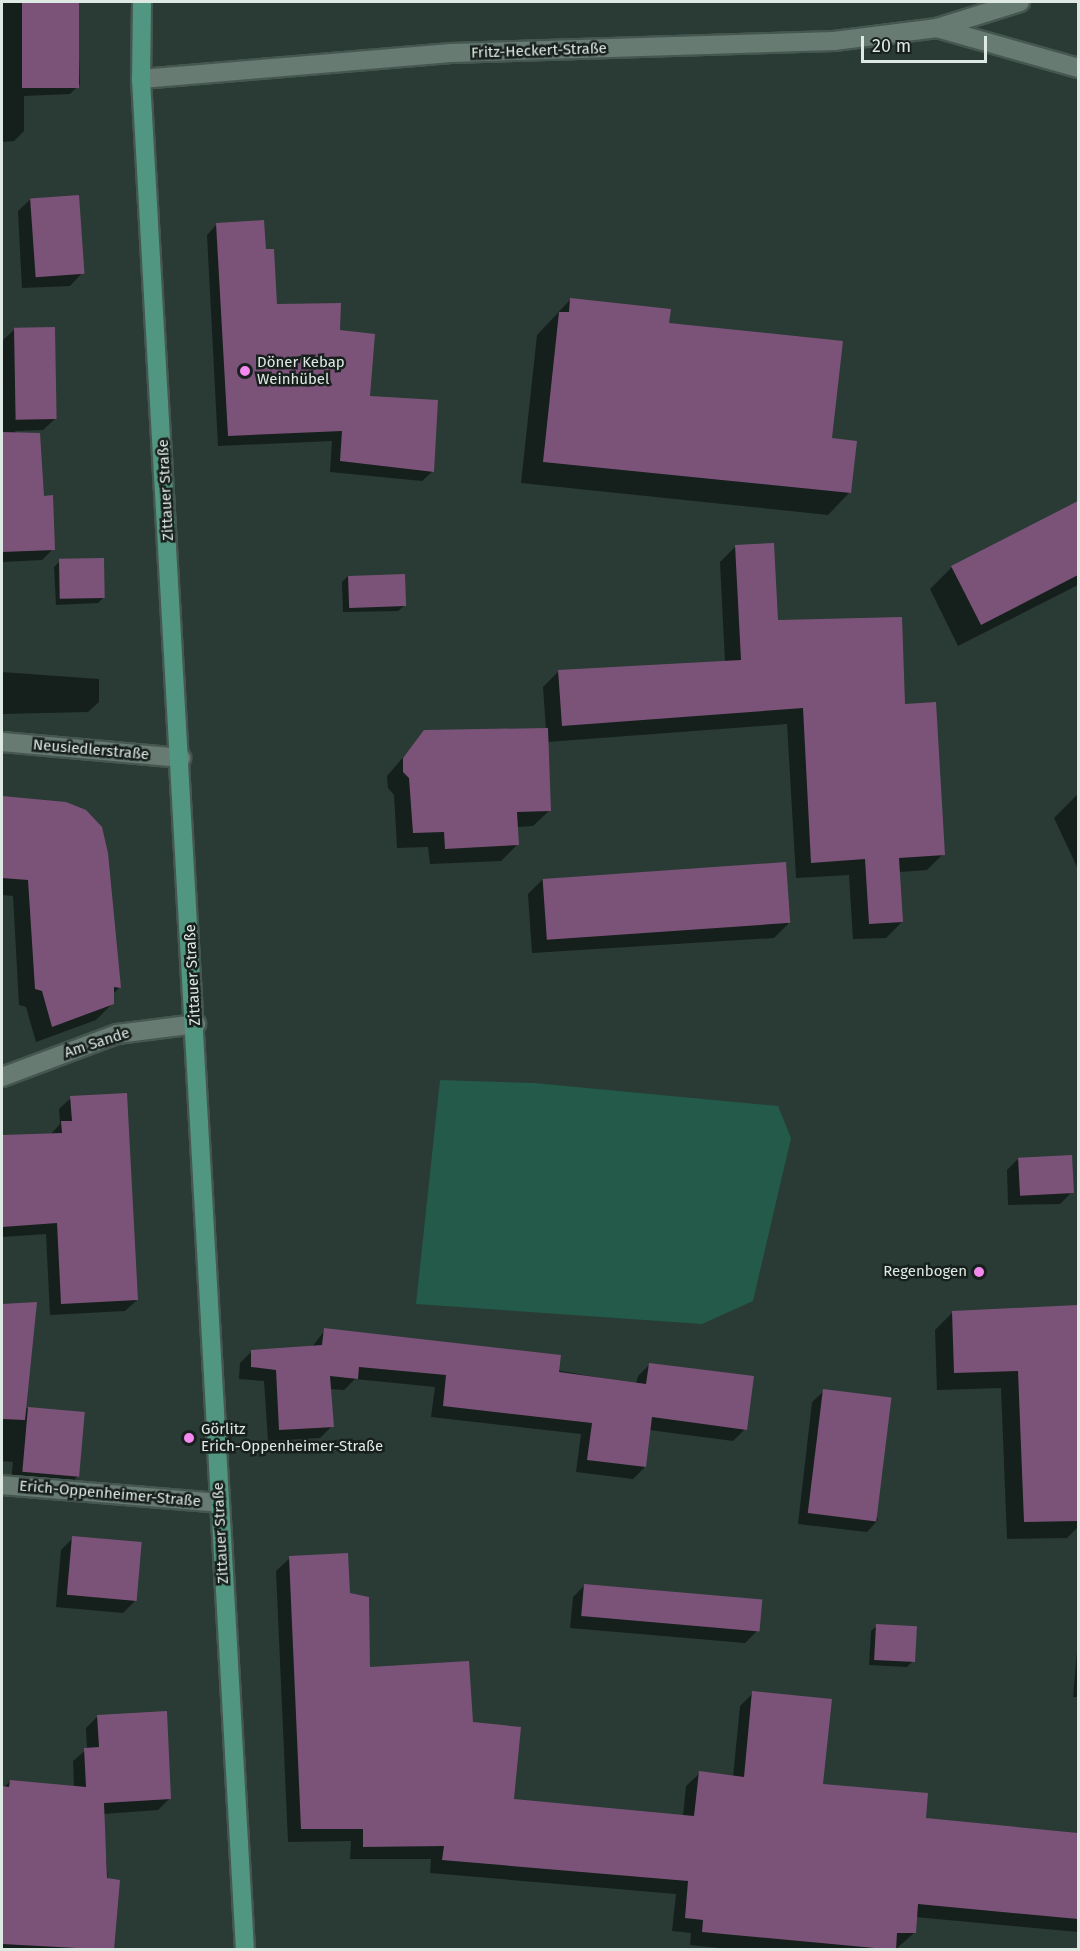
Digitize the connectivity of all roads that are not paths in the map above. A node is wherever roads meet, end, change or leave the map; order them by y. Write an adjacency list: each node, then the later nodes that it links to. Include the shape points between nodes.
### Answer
1 (142, 2): 5 (main road, Zittauer Straße)
2 (1020, 2): 3 (street, Fritz-Heckert-Straße)
3 (937, 28): 4 (street, Fritz-Heckert-Straße); 5 (street, Fritz-Heckert-Straße, via 834,41 451,53)
4 (1078, 68)
5 (141, 79): 7 (main road, Zittauer Straße)
6 (2, 742): 7 (street, Neusiedlerstraße)
7 (181, 758): 8 (main road, Zittauer Straße)
8 (196, 1023): 9 (street, Am Sande, via 117,1034); 11 (main road, Zittauer Straße)
9 (2, 1077)
10 (2, 1485): 11 (street, Erich-Oppenheimer-Straße)
11 (219, 1503): 12 (main road, Zittauer Straße)
12 (245, 1950)

